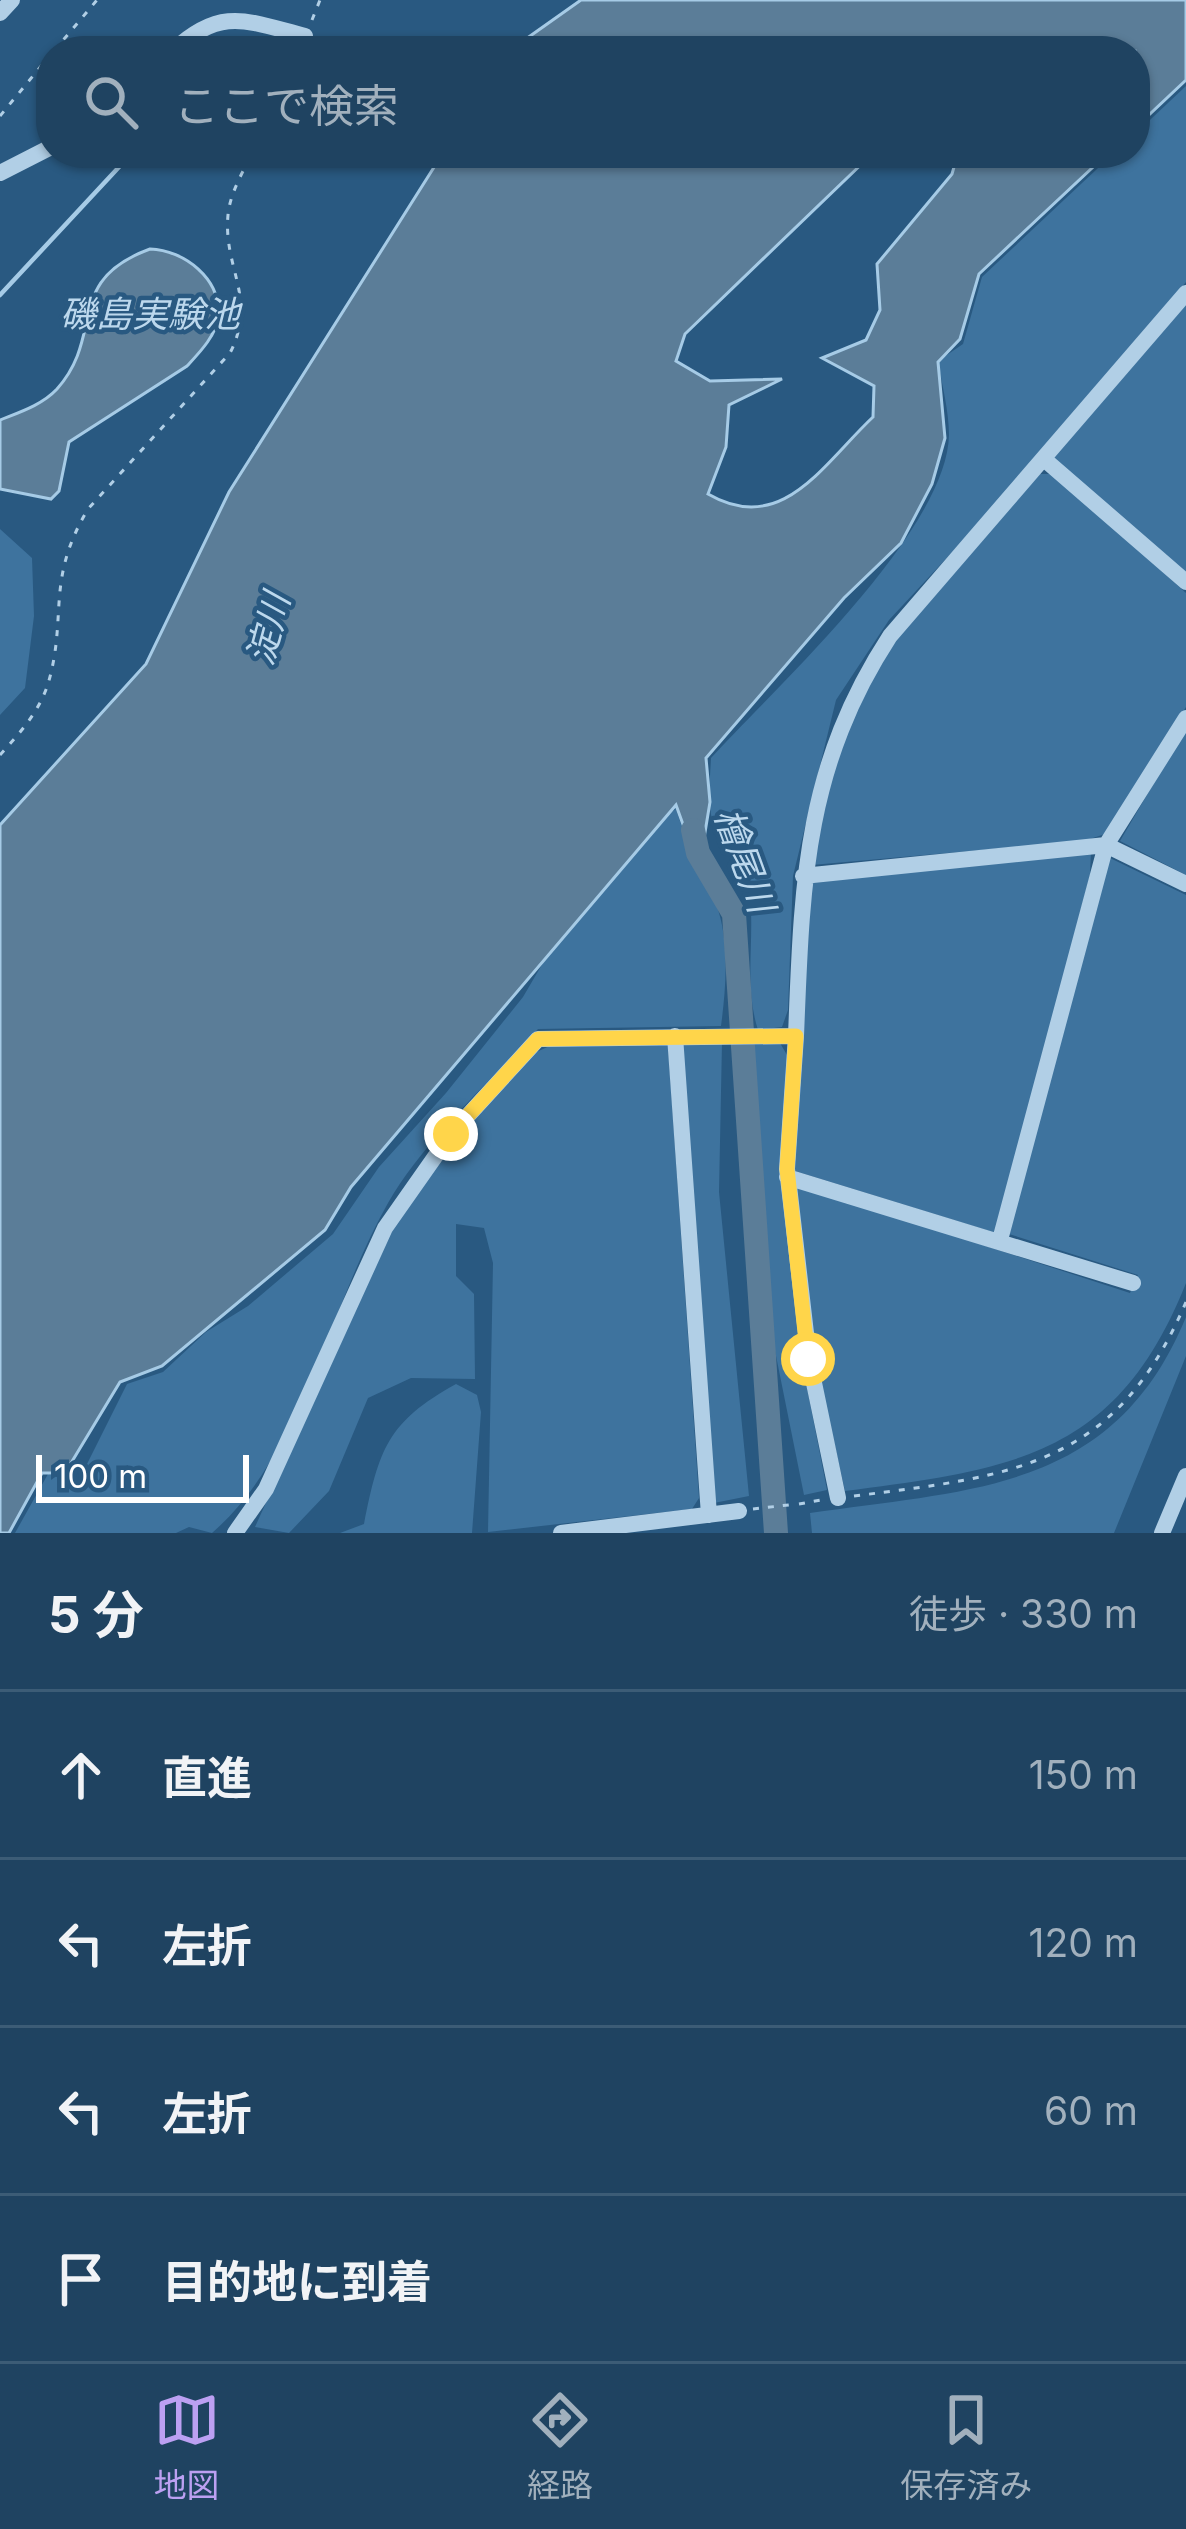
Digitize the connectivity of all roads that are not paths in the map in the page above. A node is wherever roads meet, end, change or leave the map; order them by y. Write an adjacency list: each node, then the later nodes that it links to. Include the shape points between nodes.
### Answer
1 (12, 0): 2 (street)
2 (0, 14)
3 (190, 36): 4 (street, via 237,19)
4 (305, 36)
5 (36, 155): 6 (street)
6 (0, 173)
7 (1186, 293): 8 (street)
8 (1044, 459): 9 (street); 12 (street, via 890,636 851,695)
9 (1186, 582)
10 (1186, 718): 11 (street)
11 (1106, 845): 12 (street); 13 (street); 17 (street)
12 (802, 876): 15 (street)
13 (1186, 884)
14 (675, 1036): 15 (street); 22 (street); 23 (street, via 538,1039 451,1134 385,1228 266,1489)
15 (788, 1036): 16 (street)
16 (788, 1177): 17 (street); 20 (street, via 808,1359)
17 (1000, 1240): 18 (street)
18 (1133, 1283)
19 (1186, 1476): 25 (street)
20 (838, 1498)
21 (740, 1511): 22 (street)
22 (709, 1515): 24 (street)
23 (235, 1533)
24 (561, 1533)
25 (1162, 1533)

